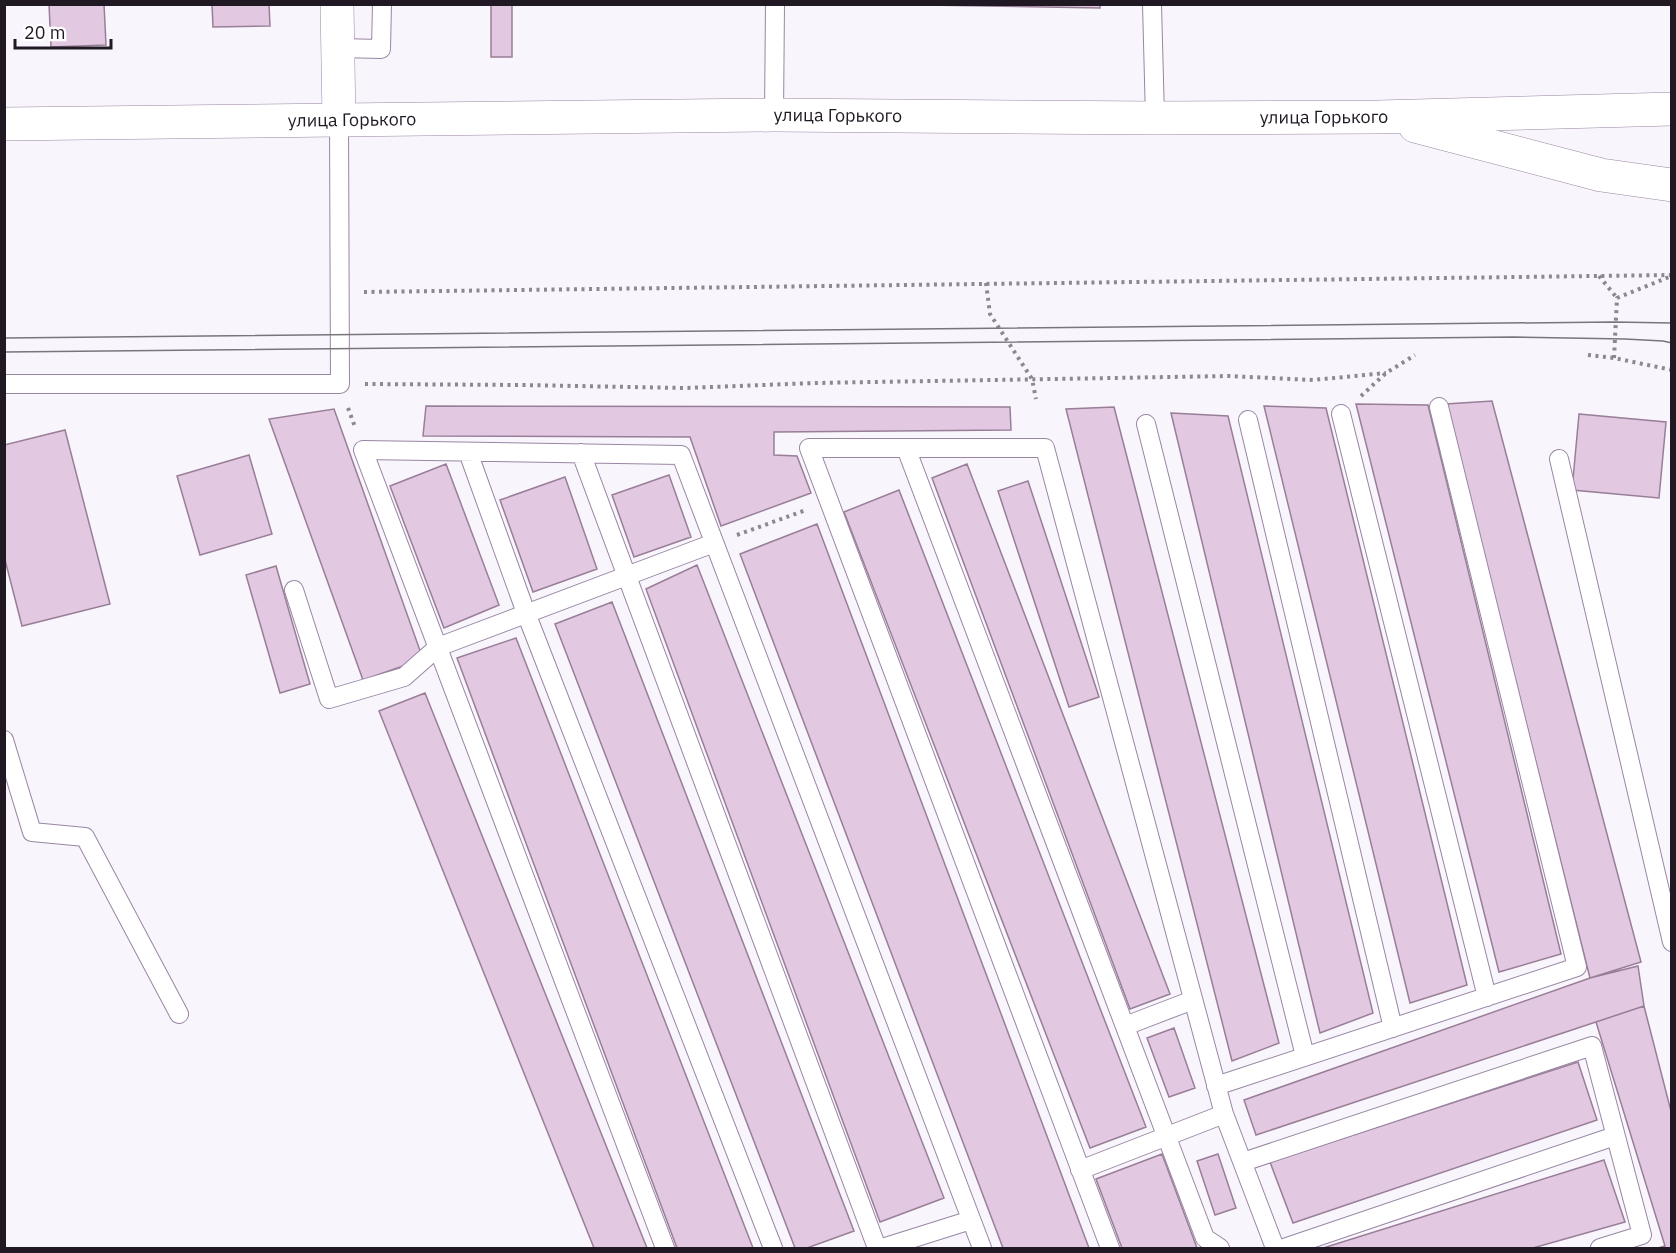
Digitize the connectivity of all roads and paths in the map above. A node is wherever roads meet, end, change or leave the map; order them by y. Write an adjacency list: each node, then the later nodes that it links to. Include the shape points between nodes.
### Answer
1 (337, 4): 5 (street)
2 (382, 4): 5 (lane, via 381,50)
3 (775, 4): 7 (lane)
4 (1152, 4): 9 (lane)
5 (338, 48): 10 (street)
6 (1671, 110): 8 (street, улица Горького)
7 (774, 115): 9 (street, улица Горького); 10 (street, улица Горького)
8 (1378, 117): 9 (street, улица Горького); 12 (street, via 1601,175)
9 (1155, 118)
10 (339, 120): 11 (street, улица Горького); 16 (lane)
11 (4, 124)
12 (1671, 185)
13 (1671, 275): 14 (path); 17 (path)
14 (1599, 276): 15 (path); 17 (path)
15 (986, 283): 16 (path); 23 (path, via 990,314)
16 (340, 292): 25 (lane)
17 (1617, 298): 20 (path)
18 (1415, 355): 22 (path)
19 (1588, 355): 20 (path)
20 (1614, 358): 21 (path)
21 (1671, 370)
22 (1386, 373): 23 (path, via 1313,380 1229,376); 26 (path)
23 (1032, 379): 25 (path, via 685,388); 27 (path)
24 (4, 384): 25 (lane)
25 (340, 384): 33 (path)
26 (1361, 396)
27 (1036, 399)
28 (1439, 407): 45 (lane, via 1577,967)
29 (1341, 414): 45 (lane)
30 (1248, 420): 49 (lane)
31 (1146, 424): 50 (lane)
32 (906, 448): 37 (lane, via 809,448); 46 (lane, via 1046,448); 48 (lane)
33 (363, 450): 34 (lane); 42 (lane)
34 (468, 452): 35 (lane); 41 (lane)
35 (582, 453): 38 (lane, via 681,455); 39 (lane)
36 (1559, 459): 44 (lane)
37 (829, 501): 38 (path); 56 (lane)
38 (714, 543): 39 (lane); 57 (lane)
39 (626, 575): 41 (lane); 60 (lane)
40 (294, 590): 42 (lane, via 329,699 404,677)
41 (526, 613): 42 (lane); 59 (lane)
42 (438, 647): 58 (lane)
43 (4, 740): 47 (lane, via 32,832 86,837)
44 (1671, 942)
45 (1487, 997): 49 (lane)
46 (1193, 1000): 48 (lane); 51 (lane)
47 (179, 1014)
48 (1125, 1026): 53 (lane)
49 (1393, 1028): 50 (lane)
50 (1305, 1056): 51 (lane)
51 (1216, 1086): 52 (lane)
52 (1224, 1114): 53 (lane); 55 (lane)
53 (1167, 1136): 56 (lane); 64 (lane, via 1205,1238)
54 (1615, 1136): 55 (lane, via 1592,1046); 66 (lane); 67 (lane, via 1642,1236)
55 (1243, 1162): 65 (lane)
56 (1080, 1170): 63 (lane)
57 (971, 1220): 61 (lane); 62 (lane)
58 (665, 1248)
59 (773, 1248)
60 (877, 1248)
61 (882, 1248)
62 (982, 1248)
63 (1110, 1248)
64 (1220, 1248)
65 (1275, 1248)
66 (1284, 1248)
67 (1600, 1248)

